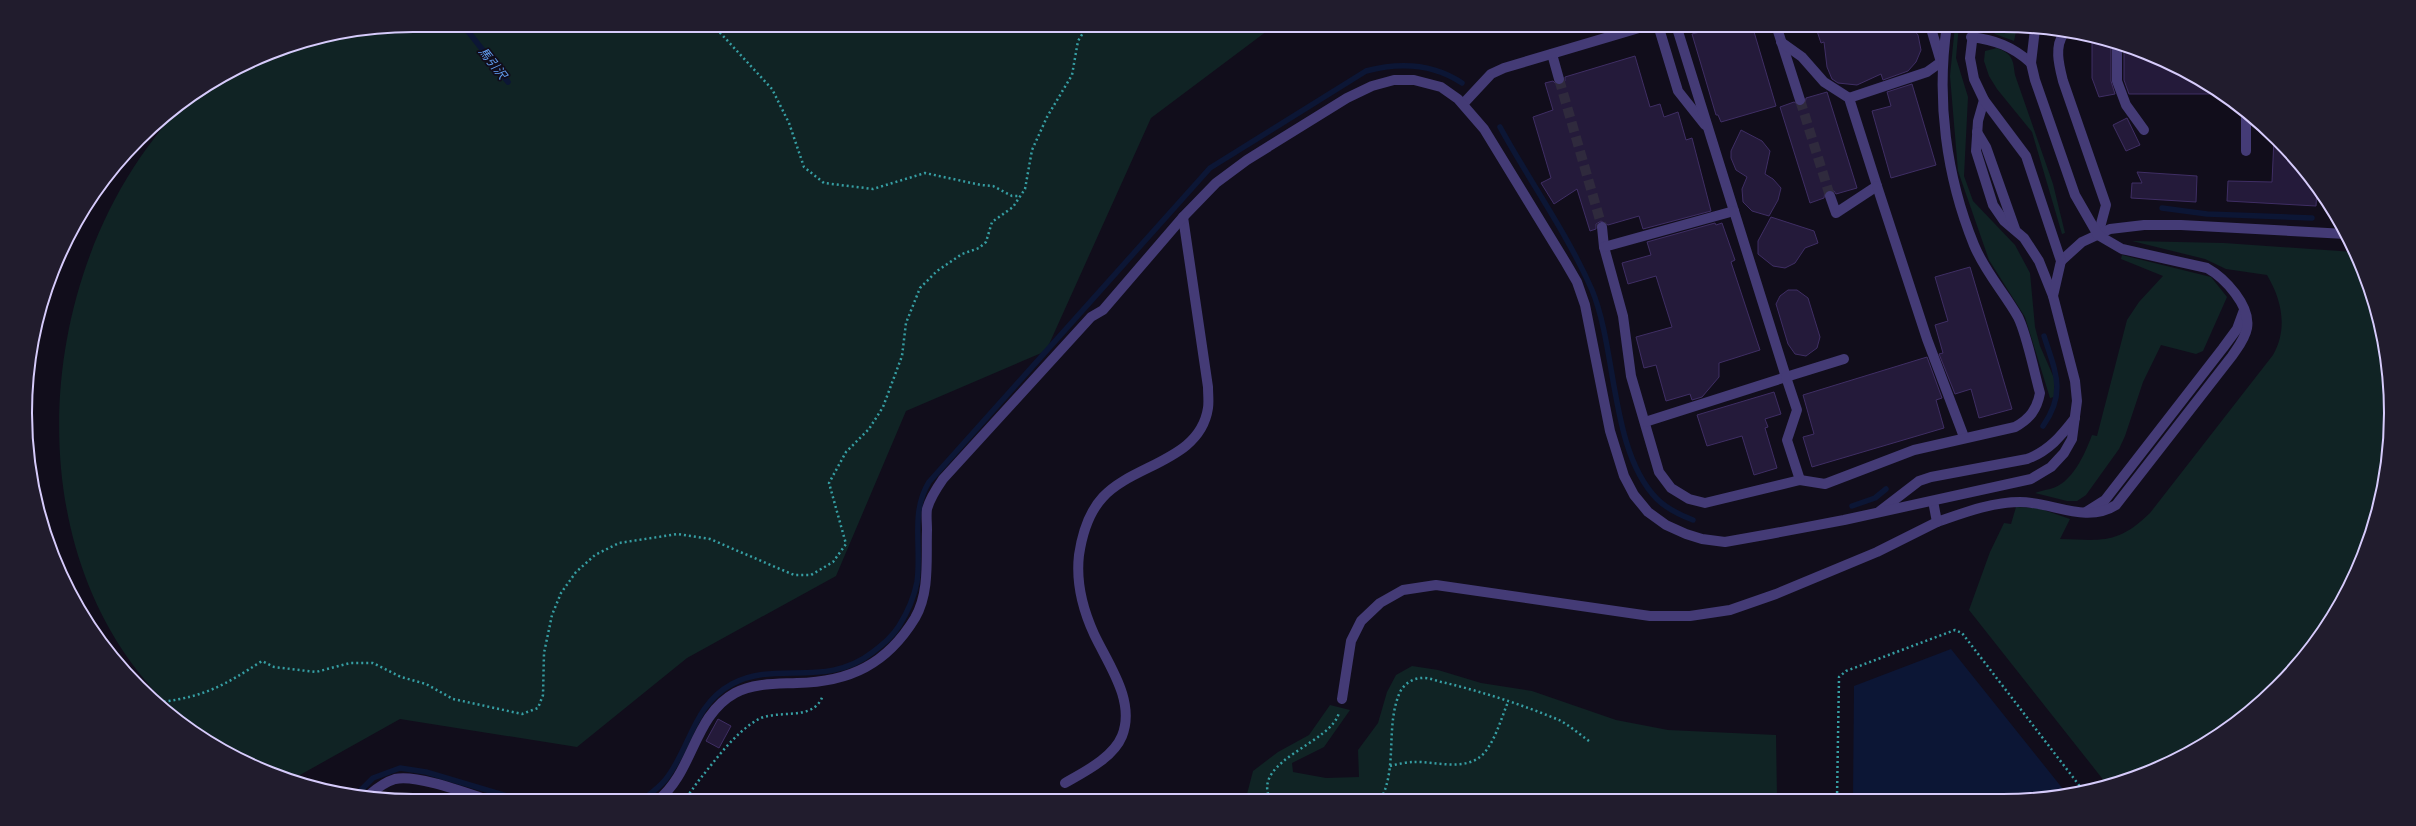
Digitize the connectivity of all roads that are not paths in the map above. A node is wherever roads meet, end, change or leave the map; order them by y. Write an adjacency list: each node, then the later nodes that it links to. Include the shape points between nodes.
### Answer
1 (1626, 32): 13 (street)
2 (1660, 32): 22 (street, via 1678,91)
3 (1678, 32): 22 (street)
4 (1778, 32): 11 (street)
5 (1932, 32): 14 (street)
6 (1945, 32): 14 (street)
7 (1972, 32): 9 (street)
8 (2034, 34): 15 (street)
9 (1971, 37): 15 (street, via 2011,47); 19 (street, via 1970,58 1974,79)
10 (2063, 37): 31 (street, via 2058,48 2060,70 2106,205)
11 (1781, 42): 17 (street, via 1802,57 1824,82); 18 (street)
12 (2117, 50): 23 (street, via 2117,81 2126,105)
13 (1552, 54): 16 (street); 20 (street, via 1491,74)
14 (1941, 62): 17 (street, via 1927,72); 39 (street, via 1949,165 1974,244 1989,276 2018,318 2040,393 2035,409 2024,422 2015,427)
15 (2031, 63): 31 (street, via 2075,195)
16 (1559, 79)
17 (1849, 98): 25 (street)
18 (1800, 100)
19 (1984, 100): 33 (street, via 2026,156); 34 (street, via 1976,151 1993,205 2004,221 2024,238 2039,262)
20 (1463, 104): 28 (street, via 1440,87 1414,80 1394,80 1372,86 1347,98 1247,160 1216,184); 42 (street, via 1484,129 1577,282 1590,325 1616,454 1634,495 1648,512 1666,525 1686,534 1725,542)
21 (2246, 120): 24 (street)
22 (1709, 130): 27 (street)
23 (2144, 130)
24 (2246, 151)
25 (1877, 186): 26 (street, via 1836,213); 39 (street, via 1927,339)
26 (1830, 196)
27 (1734, 211): 32 (street); 36 (street)
28 (1184, 217): 45 (street, via 1208,387 1208,409 1201,428 1190,442 1171,456 1119,483 1102,497 1083,534 1079,570 1083,602 1094,633 1121,690 1126,714 1122,736 1110,753); 48 (street, via 1103,310 1091,317 933,493 927,510 927,576 922,598 916,617 899,641 887,654 844,678 752,686 719,704 707,718 679,775)
29 (1602, 227): 32 (street)
30 (2339, 234): 31 (street, via 2180,225 2110,229)
31 (2098, 235): 33 (street, via 2082,242); 43 (street, via 2122,249 2207,268 2226,282 2244,310 2236,329 2105,500 2085,513 2019,502 1970,511)
32 (1604, 247): 38 (street, via 1622,316 1631,376)
33 (2061, 261): 34 (street)
34 (2053, 296): 37 (street, via 2075,381)
35 (1844, 359): 36 (street)
36 (1786, 377): 38 (street); 40 (street, via 1797,410 1787,440)
37 (2076, 417): 41 (street, via 2072,439 2064,453 2051,467 2032,479); 42 (street, via 2052,446 2041,454 1919,481)
38 (1645, 422): 40 (street, via 1659,472 1671,488 1689,500 1705,503)
39 (1964, 437): 40 (street, via 1914,450 1825,484)
40 (1800, 480)
41 (1933, 501): 42 (street); 43 (street)
42 (1878, 513)
43 (1937, 522): 44 (street, via 1877,552 1776,594 1730,610 1690,616 1650,616 1436,584 1403,590 1380,603 1350,640)
44 (1342, 699)
45 (1064, 783)
46 (373, 792): 47 (street, via 396,779 420,780)
47 (467, 794)
48 (665, 794)

